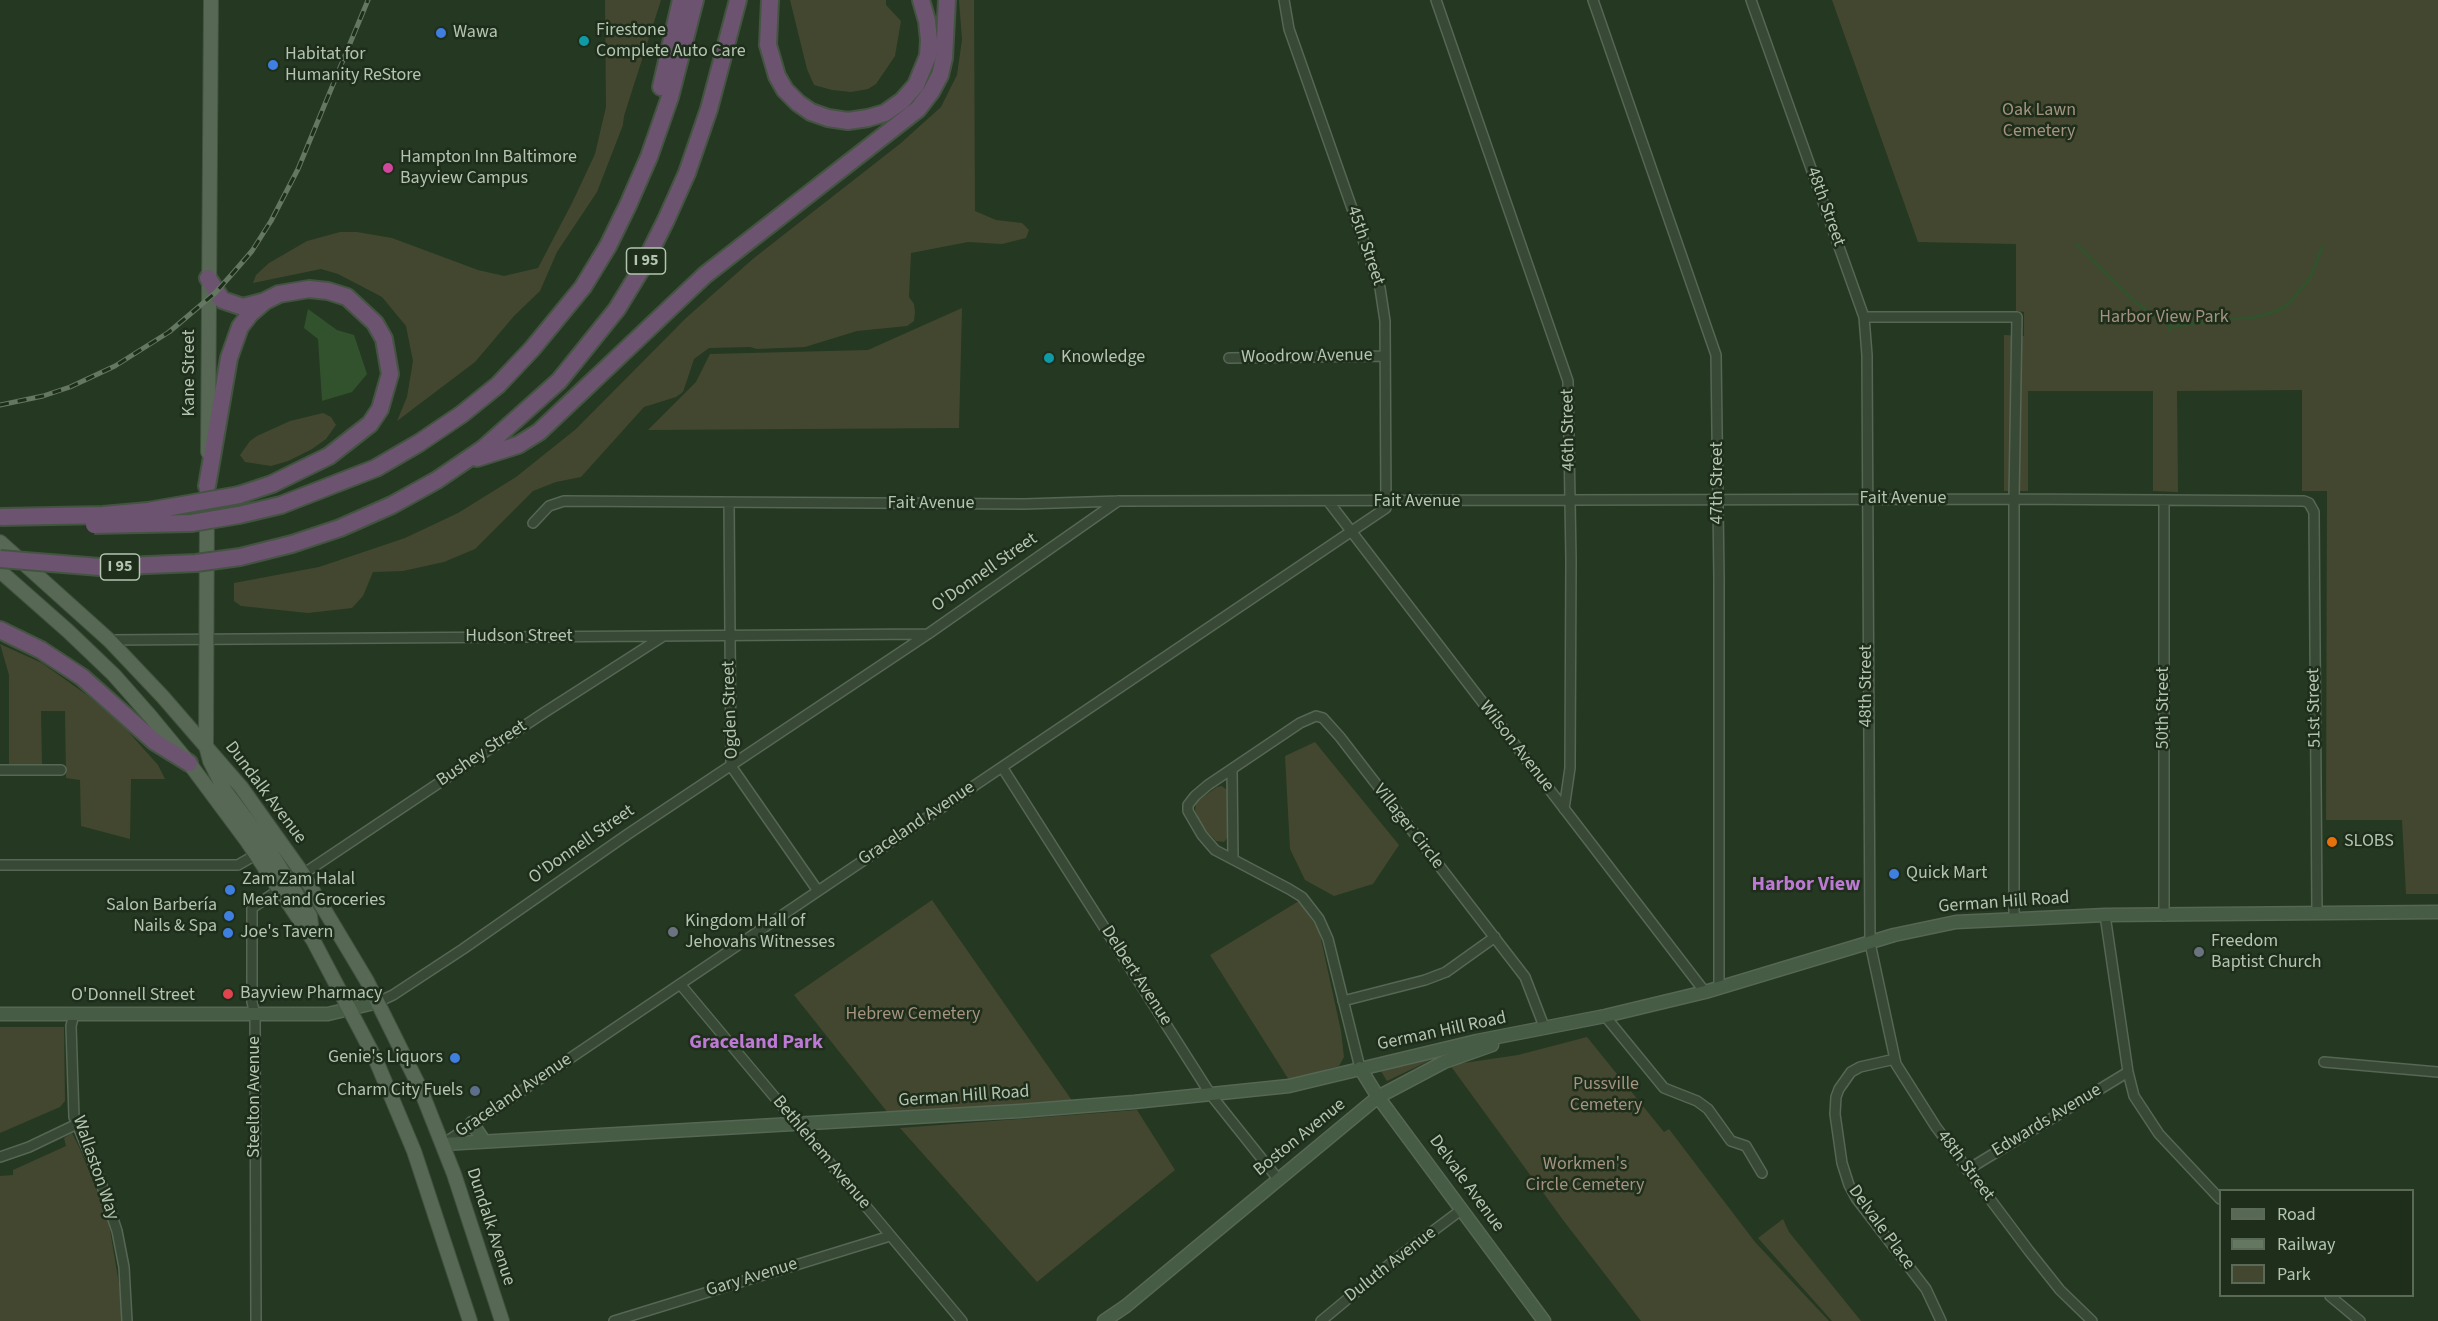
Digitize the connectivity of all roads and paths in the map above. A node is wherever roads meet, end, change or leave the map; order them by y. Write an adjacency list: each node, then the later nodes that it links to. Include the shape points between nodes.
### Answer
1 (681, 0): 14 (highway, via 660,94)
2 (695, 0): 14 (highway, I 95, via 670,97)
3 (738, 0): 20 (highway, I 95, via 709,109 687,173 642,268 617,309 559,381 484,448)
4 (770, 0): 5 (highway, via 768,45 785,90 811,112 848,121 885,113 916,85 929,40)
5 (921, 0)
6 (937, 0): 13 (highway)
7 (947, 0): 13 (highway)
8 (1284, 0): 18 (street, 45th Street, via 1289,29 1380,288)
9 (1436, 0): 28 (street, 46th Street, via 1568,381)
10 (1593, 0): 23 (street, 47th Street, via 1716,355)
11 (1751, 0): 17 (street, 48th Street)
12 (212, 2): 15 (main road, Kane Street)
13 (945, 40): 20 (highway, via 940,75 918,109 705,276 539,432 518,445)
14 (628, 205): 32 (highway, I 95, bridge, via 583,287 498,385 462,414 376,468 281,505 192,523 82,525)
15 (208, 278): 16 (highway, via 222,300 230,304 243,307); 21 (main road, Kane Street)
16 (265, 301): 21 (highway, via 250,314 234,340); 32 (highway, bridge, via 279,294 309,289 328,291 347,297 375,323 384,339 390,374 380,409 354,438 300,472 239,495 148,511)
17 (1864, 317): 22 (street, via 2016,318); 24 (street, 48th Street, via 1868,355)
18 (1385, 356): 19 (street, Woodrow Avenue); 29 (street, 45th Street)
19 (1229, 358)
20 (459, 464): 36 (highway, I 95, bridge, via 392,505 340,528 240,557 110,567)
21 (207, 486): 43 (main road, Kane Street)
22 (2014, 499): 24 (street, Fait Avenue); 25 (street, Fait Avenue); 62 (street)
23 (1718, 500): 24 (street, Fait Avenue); 28 (street, Fait Avenue); 67 (street, 47th Street)
24 (1867, 500): 65 (street, 48th Street)
25 (2164, 500): 31 (street, Fait Avenue); 61 (street, 50th Street)
26 (1119, 501): 27 (street, Fait Avenue); 30 (street, Fait Avenue); 39 (street, O'Donnell Street)
27 (1328, 501): 29 (street, Fait Avenue); 34 (street, Wilson Avenue)
28 (1570, 501): 29 (street, Fait Avenue); 51 (street, 46th Street, via 1570,768)
29 (1386, 502): 34 (street, Graceland Avenue, via 1386,508)
30 (729, 503): 33 (street, Fait Avenue, via 564,501 549,506); 40 (street, Ogden Street)
31 (2309, 503): 60 (street, 51st Street, via 2314,512)
32 (0, 518)
33 (533, 523)
34 (1352, 531): 47 (street, Graceland Avenue); 51 (street, Wilson Avenue)
35 (0, 542): 42 (main road, Dundalk Avenue)
36 (0, 559)
37 (0, 571): 45 (main road, via 114,675)
38 (0, 630): 45 (highway, via 41,650 82,677 155,742)
39 (928, 634): 40 (street, Hudson Street); 46 (street, O'Donnell Street)
40 (729, 635): 41 (street, Hudson Street); 46 (street, Ogden Street)
41 (663, 636): 43 (street, Hudson Street); 55 (street, Bushey Street)
42 (109, 640): 43 (street, Hudson Street); 44 (main road, Dundalk Avenue)
43 (207, 640): 44 (main road, Kane Street)
44 (206, 746): 55 (main road, Dundalk Avenue, via 263,816); 64 (main road, via 225,791 266,845 310,916)
45 (189, 763): 52 (main road)
46 (731, 766): 57 (street, Ogden Street); 70 (street, O'Donnell Street)
47 (1002, 767): 57 (street, Graceland Avenue); 82 (street, Delbert Avenue)
48 (1232, 769): 53 (street); 53 (street, Villager Circle, via 1195,796 1188,811 1209,844); 63 (street, Villager Circle, via 1300,723 1316,716 1323,718)
49 (0, 770): 50 (street)
50 (61, 770)
51 (1564, 809): 68 (street, Wilson Avenue)
52 (256, 855): 54 (street, via 238,865); 56 (main road)
53 (1233, 858): 69 (street, Villager Circle, via 1302,897 1311,907 1328,939)
54 (0, 865)
55 (303, 874): 70 (main road, Dundalk Avenue)
56 (280, 889): 64 (main road); 74 (street, Steelton Avenue, via 252,908)
57 (818, 891): 66 (street, Graceland Avenue)
58 (2438, 912): 60 (street, German Hill Road)
59 (2105, 915): 61 (street, German Hill Road); 62 (street, German Hill Road); 80 (street)
60 (2317, 915): 61 (street, German Hill Road)
61 (2164, 916)
62 (2014, 918): 65 (street, German Hill Road, via 1956,922)
63 (1495, 938): 69 (street, via 1446,972); 76 (street, Villager Circle, via 1525,977)
64 (313, 940): 71 (main road)
65 (1870, 943): 67 (street, German Hill Road); 77 (street, 48th Street)
66 (680, 984): 84 (street, Graceland Avenue); 86 (street, Bethlehem Avenue)
67 (1719, 987): 68 (street, German Hill Road)
68 (1705, 992): 75 (street, German Hill Road)
69 (1343, 1000): 79 (street, Villager Circle)
70 (378, 1002): 71 (street, O'Donnell Street); 88 (main road, Dundalk Avenue)
71 (350, 1009): 74 (street, O'Donnell Street, via 328,1014); 99 (main road, via 414,1150)
72 (0, 1014): 73 (street, O'Donnell Street)
73 (74, 1014): 74 (street, O'Donnell Street); 85 (street, Wallaston Way, via 71,1027)
74 (255, 1015): 98 (street, Steelton Avenue)
75 (1605, 1016): 76 (street, German Hill Road); 91 (street, via 1664,1089 1708,1109 1731,1141 1746,1146)
76 (1545, 1029): 79 (street, German Hill Road); 83 (street, Boston Avenue, via 1455,1057)
77 (1895, 1059): 90 (street, 48th Street, via 1911,1091); 106 (street, Delvale Place, via 1860,1067 1851,1072 1839,1089 1835,1114 1842,1163 1856,1198 1926,1289)
78 (2324, 1062): 81 (street)
79 (1360, 1068): 82 (street, German Hill Road, via 1289,1086); 83 (street, Delvale Avenue)
80 (2128, 1072): 90 (street, Edwards Avenue); 93 (street, via 2134,1096 2147,1118)
81 (2438, 1072)
82 (1212, 1095): 86 (street, German Hill Road); 92 (street, Delbert Avenue)
83 (1378, 1097): 92 (street, Boston Avenue); 94 (street, Delvale Avenue)
84 (472, 1123): 87 (street); 88 (street, Graceland Avenue)
85 (77, 1124): 89 (street); 97 (street, Wallaston Way, via 117,1231)
86 (797, 1124): 87 (street, German Hill Road); 95 (street, Bethlehem Avenue)
87 (484, 1141): 88 (street, German Hill Road)
88 (443, 1144): 100 (main road, Dundalk Avenue)
89 (0, 1157)
90 (1967, 1170): 107 (street, 48th Street, via 2060,1290)
91 (1762, 1173)
92 (1278, 1179): 103 (street, Boston Avenue)
93 (2219, 1198)
94 (1461, 1210): 104 (street, Duluth Avenue); 105 (street, Delvale Avenue)
95 (890, 1236): 101 (street, Gary Avenue); 102 (street, Bethlehem Avenue)
96 (2331, 1297): 108 (street)
97 (127, 1321)
98 (256, 1321)
99 (470, 1321)
100 (502, 1321)
101 (614, 1321)
102 (962, 1321)
103 (1104, 1321)
104 (1321, 1321)
105 (1544, 1321)
106 (1941, 1321)
107 (2092, 1321)
108 (2360, 1321)

